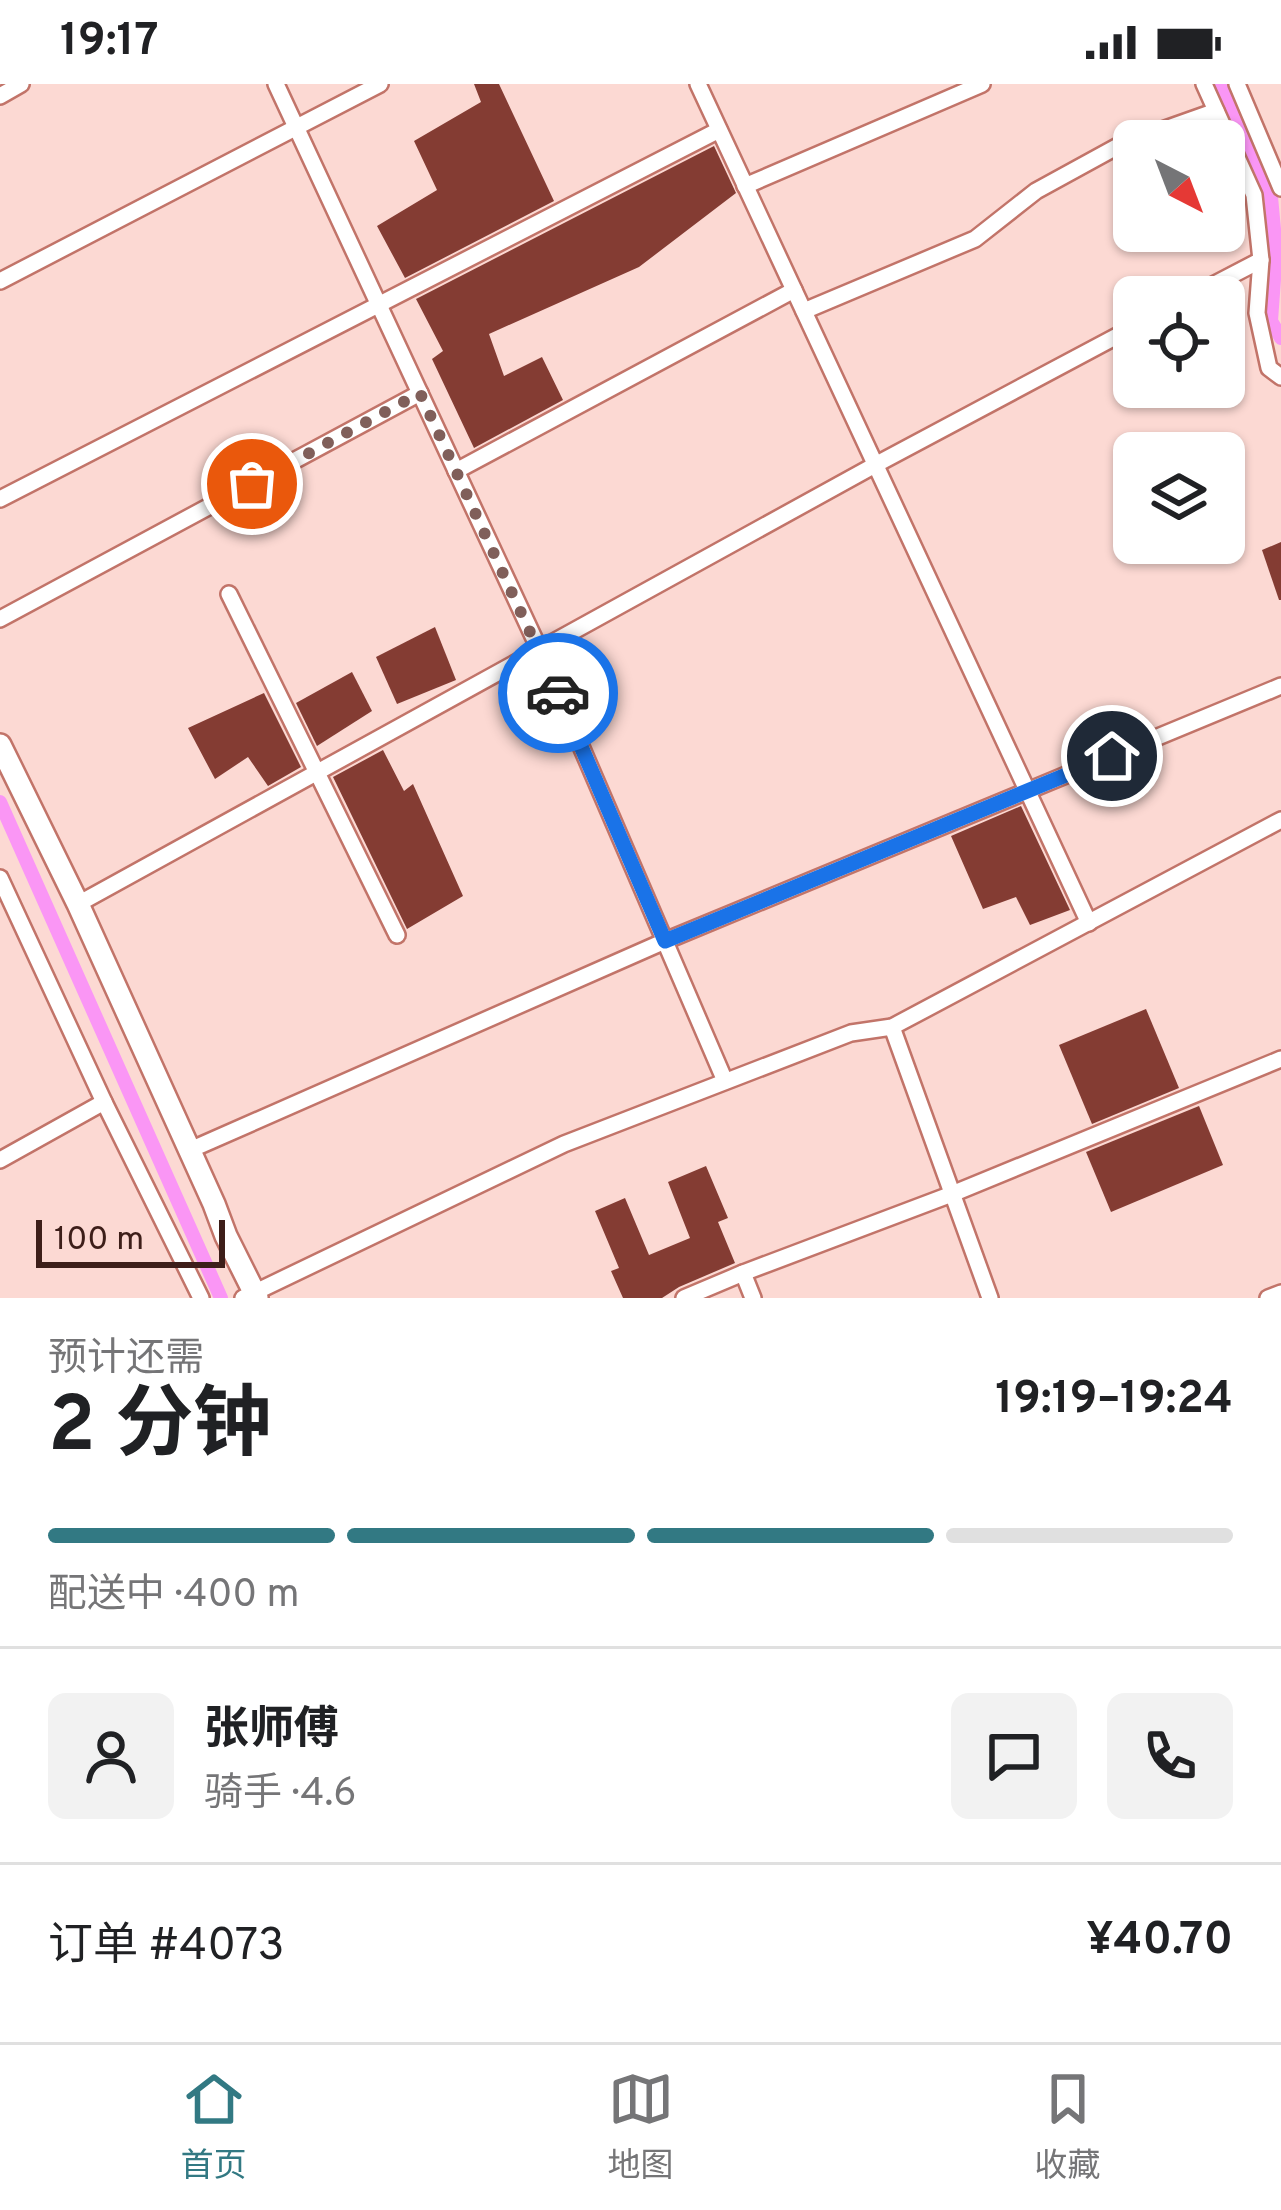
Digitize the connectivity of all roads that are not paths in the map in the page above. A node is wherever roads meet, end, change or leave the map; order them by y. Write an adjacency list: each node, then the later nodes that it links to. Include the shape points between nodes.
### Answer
1 (21, 84): 8 (street)
2 (276, 84): 10 (street)
3 (380, 84): 10 (street)
4 (698, 84): 11 (street)
5 (982, 84): 12 (street)
6 (1204, 84): 9 (street)
7 (1237, 84): 13 (street)
8 (0, 96)
9 (1216, 111): 14 (street, via 1254,195); 19 (street, via 1120,145 1036,191 974,239)
10 (296, 128): 16 (street); 18 (street)
11 (719, 130): 12 (street); 18 (street)
12 (745, 186): 17 (street)
13 (1281, 188)
14 (1261, 260): 15 (street); 21 (street, via 1257,313 1269,368)
15 (1230, 276)
16 (0, 281)
17 (794, 290): 19 (street); 24 (street)
18 (378, 304): 22 (street); 25 (street)
19 (803, 311): 23 (street)
20 (1113, 338): 23 (street)
21 (1281, 377)
22 (420, 393): 24 (street); 27 (street)
23 (875, 465): 28 (street); 32 (street)
24 (456, 471): 28 (street)
25 (0, 499)
26 (229, 593): 31 (street)
27 (0, 619)
28 (540, 651): 31 (street); 38 (street)
29 (1281, 686): 32 (street)
30 (0, 745): 35 (street)
31 (317, 772): 35 (street); 37 (street)
32 (1028, 791): 36 (street); 38 (street)
33 (1281, 820): 36 (street)
34 (0, 878): 42 (street)
35 (78, 904): 43 (street)
36 (1089, 922): 39 (street)
37 (397, 935)
38 (665, 941): 41 (street); 43 (street)
39 (892, 1027): 41 (street, via 851,1033); 45 (street)
40 (1281, 1058): 45 (street)
41 (725, 1081): 48 (street, via 565,1144)
42 (104, 1102): 44 (street); 49 (street)
43 (190, 1150): 48 (street)
44 (0, 1160)
45 (952, 1194): 46 (street); 52 (street)
46 (743, 1273): 50 (street); 51 (street)
47 (1281, 1293): 53 (street)
48 (252, 1296)
49 (201, 1298)
50 (684, 1298)
51 (753, 1298)
52 (989, 1298)
53 (1268, 1298)

